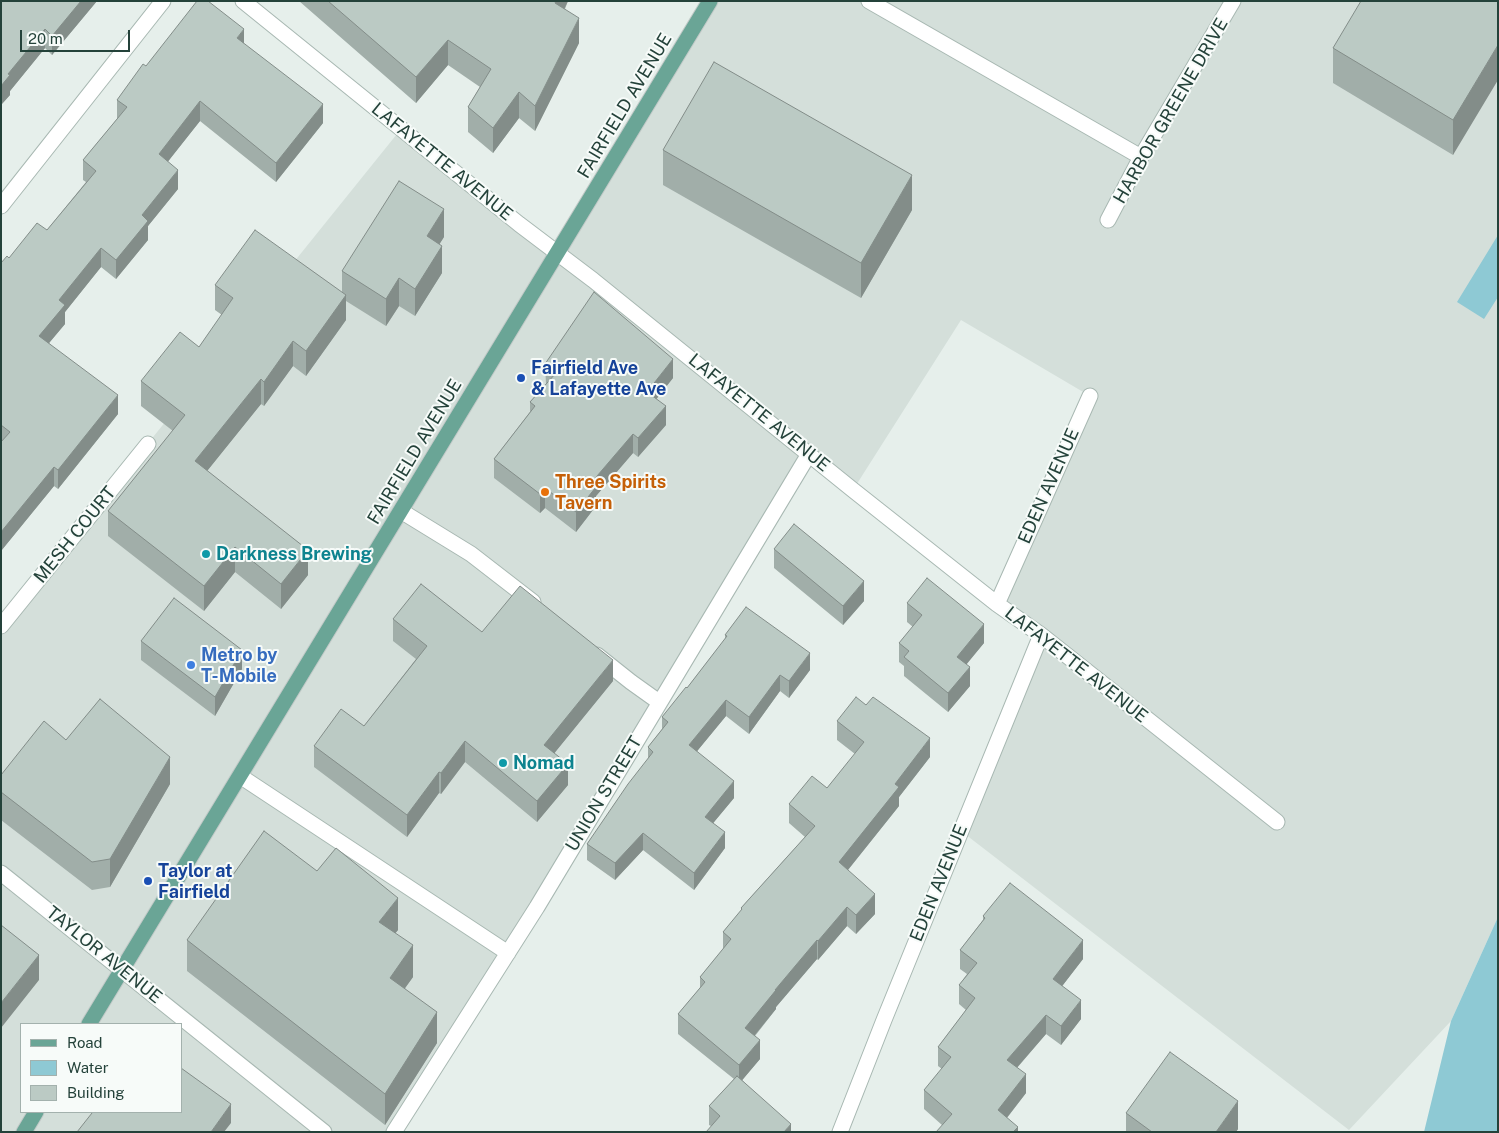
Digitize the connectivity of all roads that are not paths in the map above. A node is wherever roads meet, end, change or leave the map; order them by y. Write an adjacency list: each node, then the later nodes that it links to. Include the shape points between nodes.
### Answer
1 (163, 1): 7 (street)
2 (243, 1): 9 (street, LAFAYETTE AVENUE)
3 (710, 1): 9 (main road, FAIRFIELD AVENUE)
4 (869, 1): 6 (street)
5 (1233, 1): 6 (street, HARBOR GREENE DRIVE)
6 (1141, 157): 8 (street, HARBOR GREENE DRIVE)
7 (1, 206)
8 (1108, 220)
9 (557, 253): 12 (street, LAFAYETTE AVENUE); 13 (main road, FAIRFIELD AVENUE)
10 (1090, 396): 14 (street, EDEN AVENUE)
11 (148, 444): 16 (street, MESH COURT)
12 (808, 454): 14 (street, LAFAYETTE AVENUE); 19 (street, UNION STREET)
13 (401, 511): 15 (street, via 471,554); 20 (main road, FAIRFIELD AVENUE)
14 (997, 604): 17 (street, LAFAYETTE AVENUE)
15 (542, 610)
16 (1, 626)
17 (1041, 636): 21 (street, LAFAYETTE AVENUE); 30 (street, EDEN AVENUE)
18 (587, 646): 19 (street)
19 (659, 702): 23 (street, UNION STREET)
20 (240, 776): 23 (street); 24 (main road, FAIRFIELD AVENUE)
21 (1277, 822)
22 (1, 873): 24 (street, TAYLOR AVENUE)
23 (508, 953): 29 (street, UNION STREET)
24 (122, 970): 25 (main road, FAIRFIELD AVENUE); 28 (street, TAYLOR AVENUE)
25 (90, 1023)
26 (35, 1113): 27 (main road)
27 (24, 1132)
28 (324, 1132)
29 (394, 1132)
30 (840, 1132)

